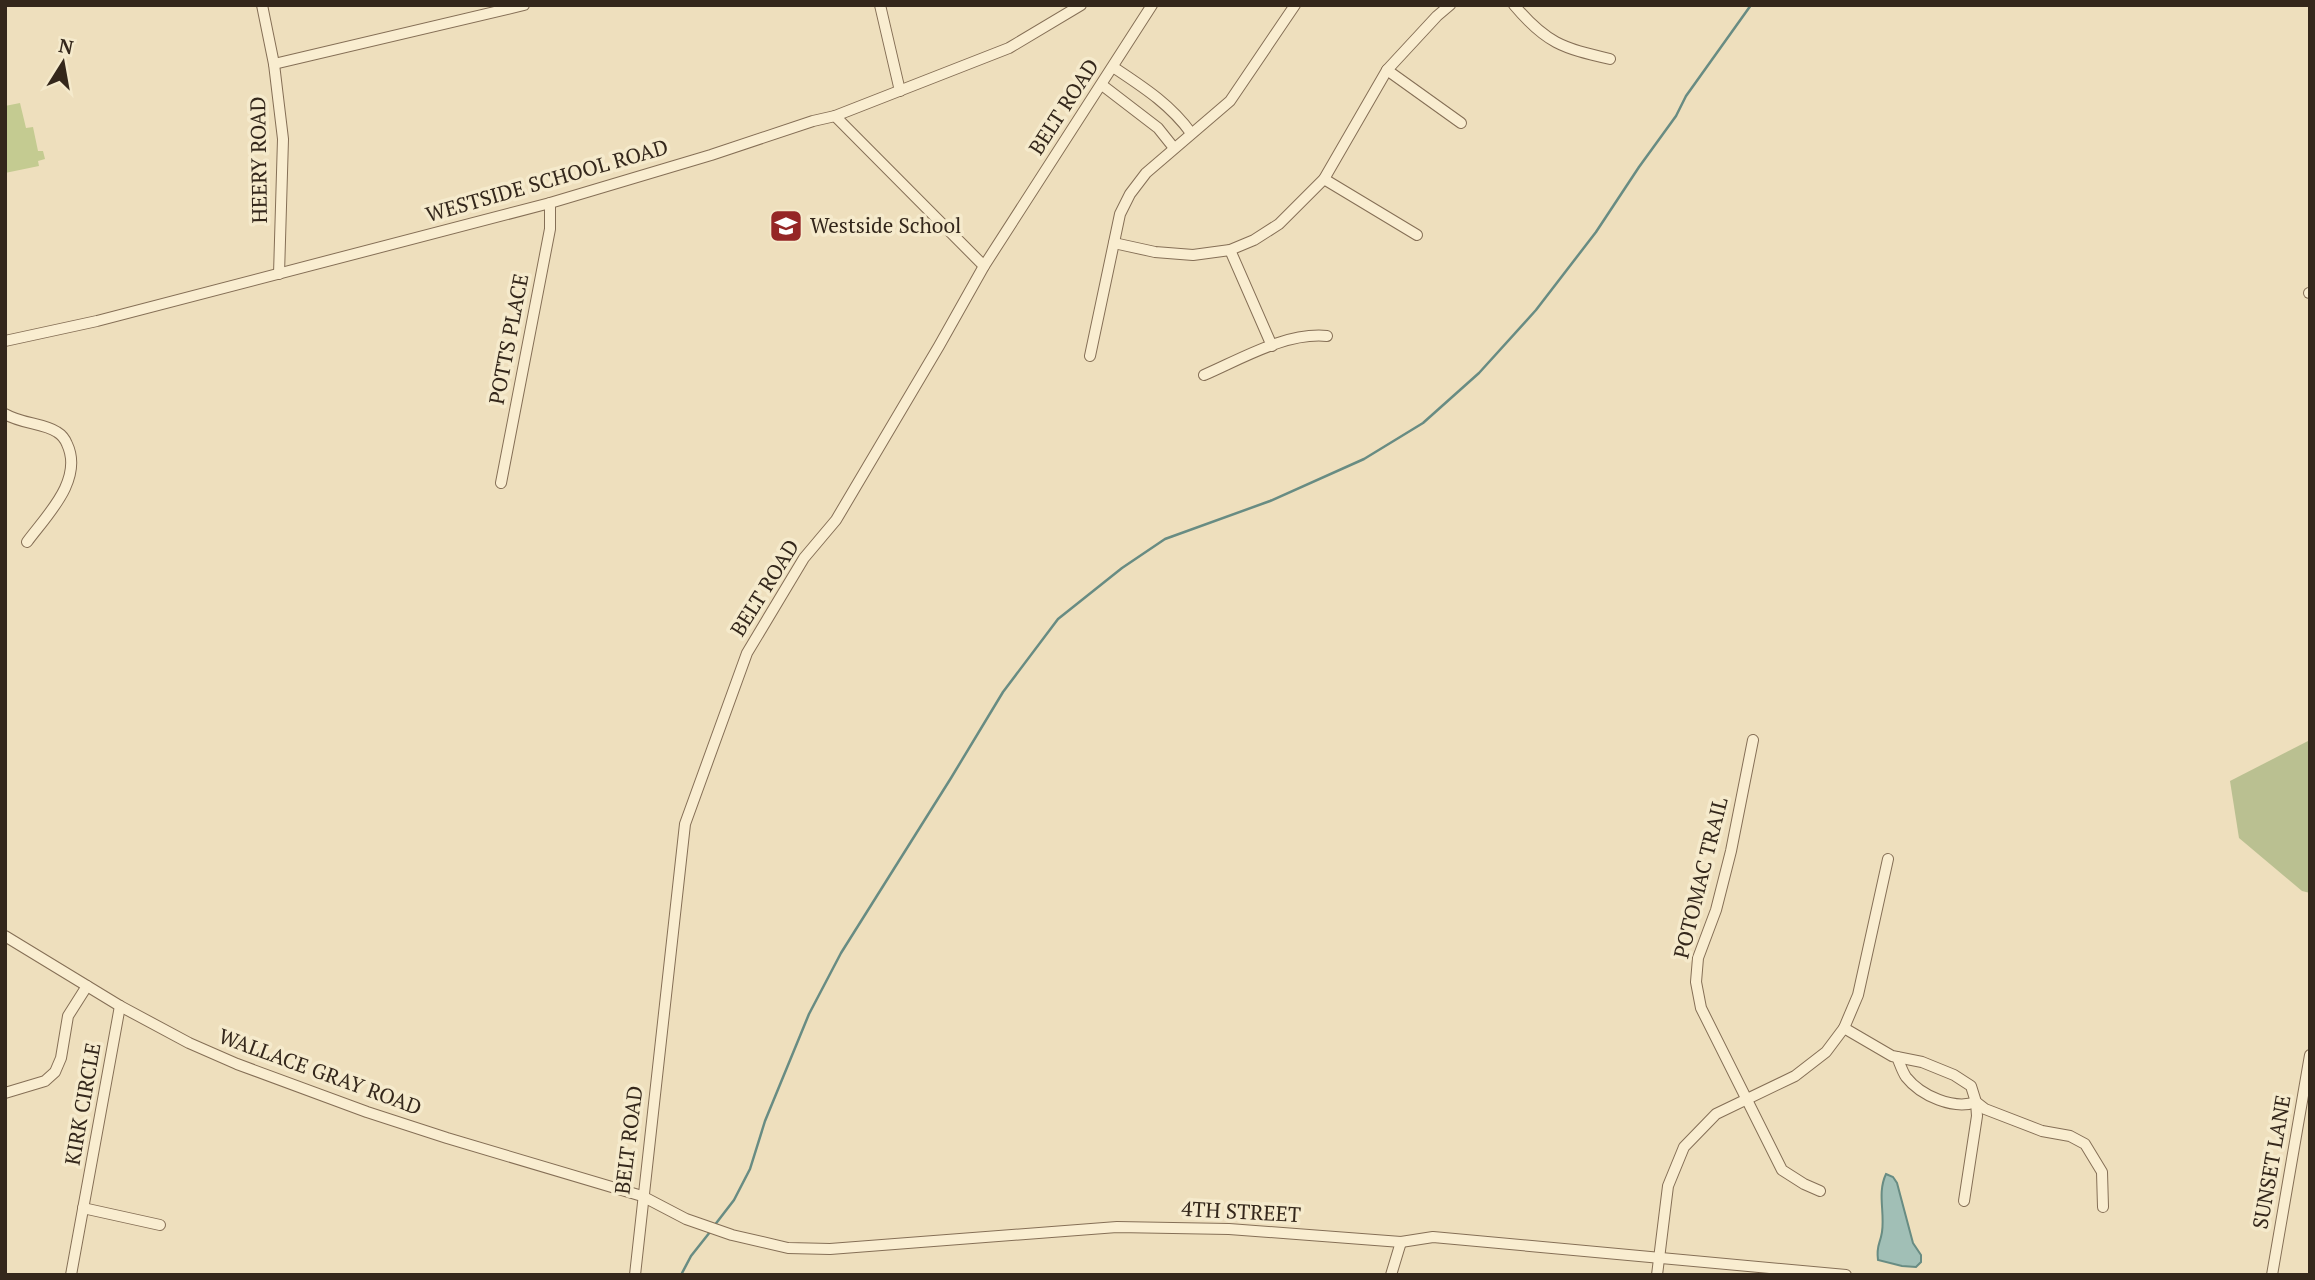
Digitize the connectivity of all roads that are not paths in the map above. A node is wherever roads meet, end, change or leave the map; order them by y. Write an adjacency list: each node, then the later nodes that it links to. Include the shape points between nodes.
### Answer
1 (262, 5): 10 (street, HEERY ROAD)
2 (524, 5): 10 (street)
3 (880, 5): 14 (street)
4 (1081, 5): 14 (street, WESTSIDE SCHOOL ROAD, via 1009,48)
5 (1152, 5): 11 (street, BELT ROAD)
6 (1295, 5): 17 (street, via 1230,101)
7 (1450, 5): 12 (street)
8 (1514, 5): 9 (street, via 1540,34 1570,50)
9 (1610, 59)
10 (274, 64): 25 (street, HEERY ROAD, via 283,139)
11 (1113, 67): 13 (street, BELT ROAD); 17 (street, via 1162,100)
12 (1387, 70): 16 (street); 19 (street)
13 (1102, 85): 18 (street, via 1158,128); 24 (street, BELT ROAD)
14 (900, 91): 15 (street, WESTSIDE SCHOOL ROAD)
15 (835, 116): 20 (street, WESTSIDE SCHOOL ROAD); 24 (street)
16 (1461, 123)
17 (1191, 133): 18 (street)
18 (1174, 148): 22 (street, via 1130,194)
19 (1324, 179): 21 (street); 23 (street, via 1279,224)
20 (550, 204): 25 (street, WESTSIDE SCHOOL ROAD); 32 (street, POTTS PLACE, via 550,229)
21 (1417, 235)
22 (1114, 243): 23 (street, via 1155,252); 29 (street)
23 (1230, 250): 28 (street)
24 (984, 266): 46 (street, BELT ROAD, via 836,520 804,558 747,653 702,772 685,824)
25 (279, 274): 27 (street, WESTSIDE SCHOOL ROAD)
26 (1327, 336): 28 (street, via 1312,334)
27 (5, 341)
28 (1272, 346): 30 (street)
29 (1090, 356)
30 (1203, 375)
31 (5, 414): 33 (street, via 55,430 63,436 71,456 70,476 60,498)
32 (501, 483)
33 (27, 542)
34 (1753, 740): 43 (street, POTOMAC TRAIL, via 1731,851 1698,958 1696,982 1701,1008)
35 (1888, 859): 39 (street, via 1858,995)
36 (5, 936): 37 (street, WALLACE GRAY ROAD)
37 (87, 986): 38 (street, WALLACE GRAY ROAD); 42 (street, via 68,1016 55,1072 45,1081)
38 (120, 1006): 46 (street, WALLACE GRAY ROAD, via 189,1043 319,1095); 49 (street, KIRK CIRCLE)
39 (1844, 1028): 41 (street); 43 (street, via 1826,1052 1795,1076)
40 (2310, 1055): 59 (street, SUNSET LANE)
41 (1897, 1057): 44 (street, via 1954,1074 1971,1086); 44 (street, via 1918,1089 1964,1106)
42 (5, 1093)
43 (1747, 1098): 45 (street, POTOMAC TRAIL, via 1782,1170); 52 (street, via 1716,1114 1684,1147 1668,1186)
44 (1976, 1102): 47 (street, via 1978,1116); 48 (street, via 1985,1110 2085,1144 2102,1172)
45 (1820, 1191)
46 (642, 1196): 51 (street, 4TH STREET, via 686,1219 788,1248 830,1249 1116,1227 1229,1229); 55 (street, BELT ROAD)
47 (1964, 1201)
48 (2103, 1207)
49 (83, 1208): 50 (street); 54 (street, KIRK CIRCLE)
50 (160, 1225)
51 (1401, 1242): 52 (street, 4TH STREET, via 1433,1237); 56 (street)
52 (1661, 1256): 53 (street, 4TH STREET); 57 (street)
53 (1829, 1274): 58 (street, 4TH STREET)
54 (71, 1275)
55 (635, 1275)
56 (1391, 1275)
57 (1657, 1275)
58 (1846, 1275)
59 (2272, 1275)

